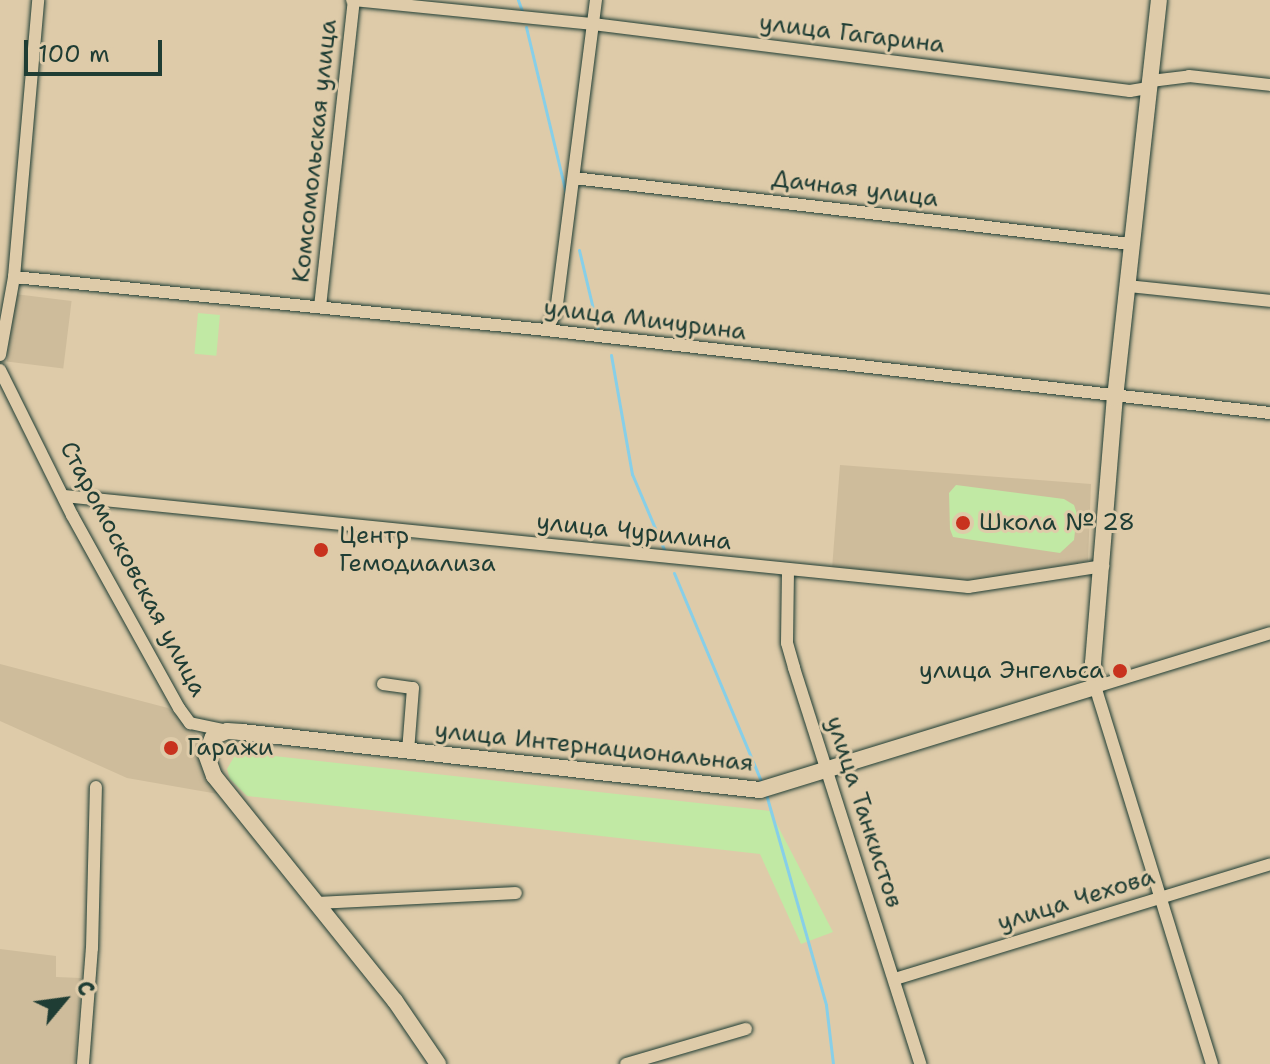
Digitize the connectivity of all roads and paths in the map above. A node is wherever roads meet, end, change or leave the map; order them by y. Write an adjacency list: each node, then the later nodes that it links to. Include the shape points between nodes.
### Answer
1 (38, 0): 10 (street)
2 (354, 0): 5 (street, улица Гагарина); 13 (street, Комсомольская улица)
3 (596, 0): 5 (street)
4 (1159, 0): 6 (main road)
5 (593, 24): 6 (street, улица Гагарина, via 1130,91 1147,88); 8 (street)
6 (1151, 81): 7 (street, улица Гагарина, via 1189,76); 9 (main road)
7 (1270, 85)
8 (574, 178): 9 (street, Дачная улица); 14 (street, via 556,312)
9 (1131, 244): 11 (main road)
10 (14, 277): 13 (street, улица Мичурина); 15 (street)
11 (1128, 286): 12 (street); 17 (main road)
12 (1270, 301)
13 (320, 307): 14 (street, улица Мичурина)
14 (546, 330): 17 (street, улица Мичурина)
15 (0, 355)
16 (0, 370): 19 (street, Старомосковская улица)
17 (1115, 398): 18 (street, улица Мичурина); 20 (main road)
18 (1270, 413)
19 (64, 496): 21 (street, улица Чурилина); 25 (street, Старомосковская улица, via 179,708 190,723)
20 (1103, 566): 21 (street, улица Чурилина, via 968,587); 24 (main road)
21 (788, 571): 27 (street, улица Танкистов, via 787,643)
22 (1270, 633): 24 (street, улица Интернациональная)
23 (383, 684): 26 (street, via 413,688)
24 (1095, 687): 27 (main road, улица Интернациональная); 31 (street)
25 (227, 731): 26 (main road, улица Интернациональная); 32 (main road, via 213,737 207,748 214,776)
26 (408, 751): 27 (main road, улица Интернациональная, via 742,790 760,790)
27 (829, 770): 33 (street, улица Танкистов)
28 (96, 787): 35 (street)
29 (1270, 864): 31 (street, улица Чехова)
30 (516, 893): 32 (street)
31 (1161, 897): 33 (street, улица Чехова); 39 (street)
32 (318, 903): 36 (main road)
33 (895, 979): 38 (street, улица Танкистов)
34 (746, 1029): 37 (street)
35 (83, 1064)
36 (438, 1064)
37 (626, 1064)
38 (920, 1064)
39 (1212, 1064)

